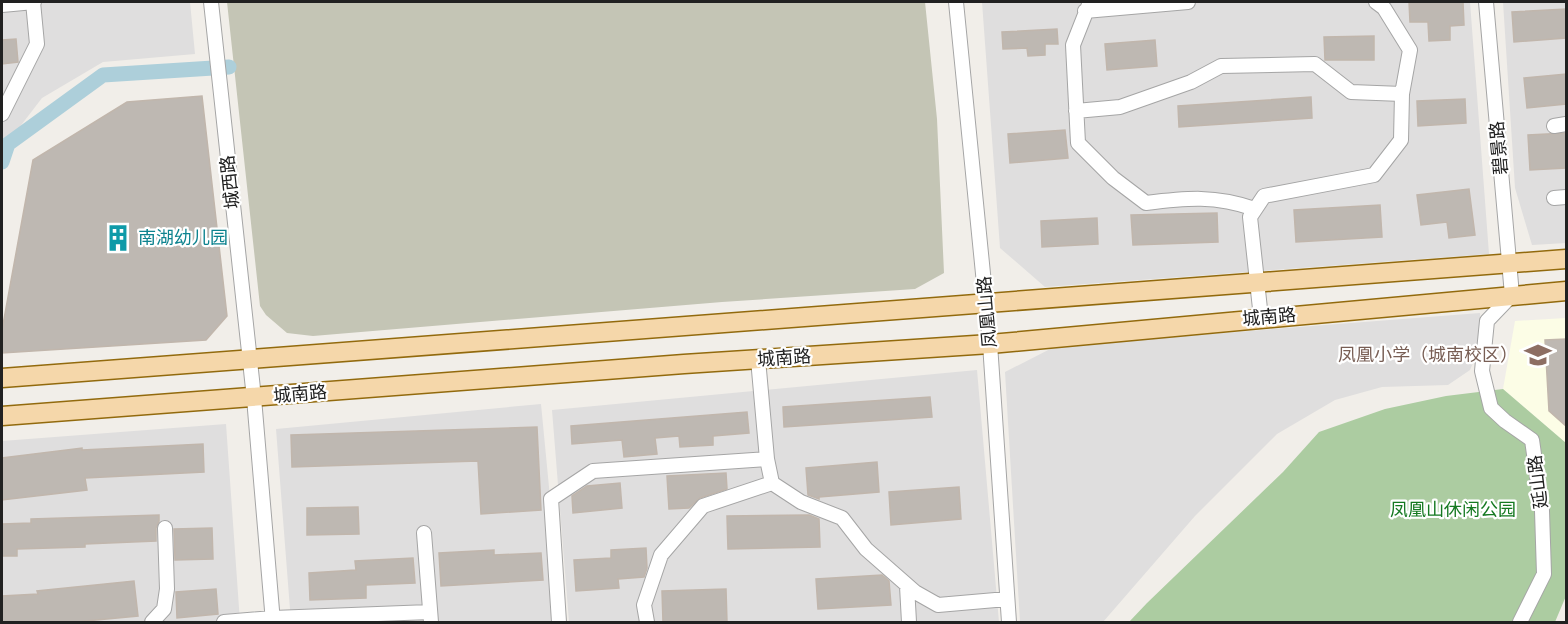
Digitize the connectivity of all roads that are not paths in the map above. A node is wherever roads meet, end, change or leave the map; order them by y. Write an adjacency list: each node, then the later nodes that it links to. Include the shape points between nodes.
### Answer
1 (33, 2): 7 (street); 10 (street, via 37,44)
2 (211, 2): 24 (street, 城西路)
3 (956, 2): 20 (street, 凤凰山路)
4 (1188, 2): 8 (street)
5 (1376, 2): 11 (street, via 1384,8 1410,50)
6 (1486, 2): 16 (street, 碧景路)
7 (2, 5)
8 (1088, 6): 12 (street, via 1073,45)
9 (2, 81): 10 (street)
10 (18, 81): 13 (street)
11 (1402, 94): 12 (street, via 1351,92 1315,64 1221,66 1191,82 1119,107); 14 (street, via 1401,140 1374,175 1264,196)
12 (1076, 111): 14 (street, via 1078,143 1113,178 1146,203 1185,198 1230,201)
13 (2, 114)
14 (1255, 209): 17 (street, via 1250,217)
15 (1566, 260): 16 (main road, 城南路)
16 (1509, 264): 17 (main road, 城南路); 19 (street, 碧景路)
17 (1257, 283): 20 (main road, 城南路); 21 (street)
18 (1566, 291): 19 (main road, 城南路)
19 (1512, 295): 21 (main road, 城南路); 42 (street, 延山路, via 1486,321 1482,371 1491,408 1532,440 1542,511 1544,574)
20 (986, 303): 22 (street, 凤凰山路); 24 (main road, 城南路)
21 (1261, 318): 22 (main road, 城南路)
22 (990, 344): 23 (main road, 城南路); 33 (street, 凤凰山路)
23 (758, 359): 26 (main road, 城南路); 28 (street)
24 (249, 360): 25 (main road, 城南路); 26 (street, 城西路)
25 (2, 378)
26 (254, 398): 27 (main road, 城南路); 35 (street, 城西路)
27 (2, 416)
28 (767, 459): 29 (street); 38 (street, via 593,471 551,499)
29 (772, 483): 32 (street, via 801,502 842,518 866,549); 39 (street, via 704,506 661,555 644,605)
30 (165, 528): 36 (street, via 167,590 164,609)
31 (424, 533): 34 (street)
32 (907, 586): 33 (street, via 938,605); 40 (street)
33 (1007, 598): 41 (street, 凤凰山路)
34 (430, 617): 35 (street)
35 (273, 620): 37 (street)
36 (152, 622)
37 (224, 622)
38 (559, 622)
39 (647, 622)
40 (909, 622)
41 (1009, 622)
42 (1520, 622)

